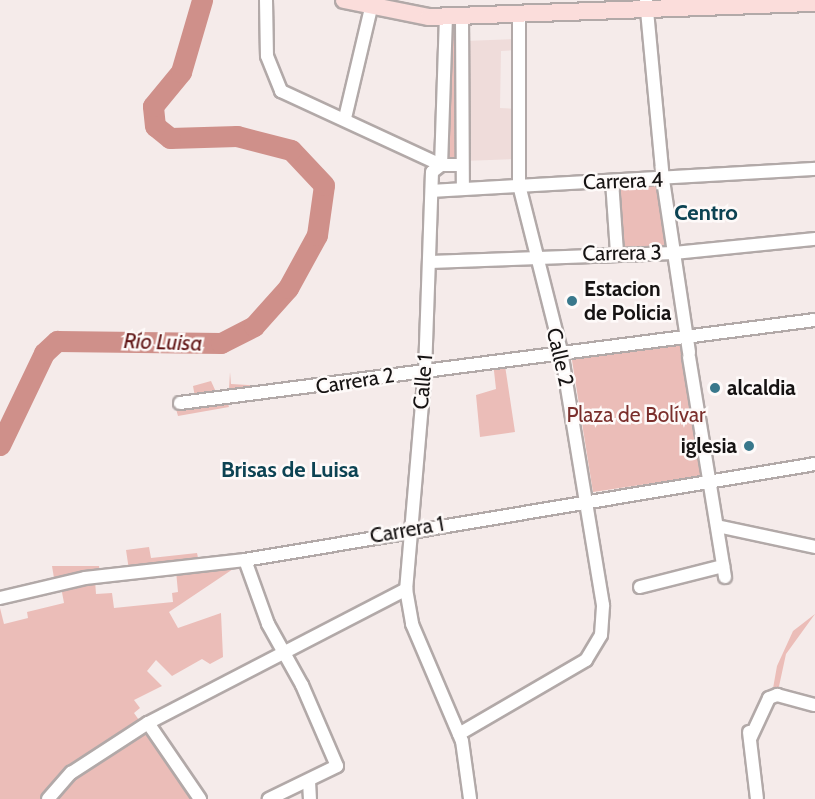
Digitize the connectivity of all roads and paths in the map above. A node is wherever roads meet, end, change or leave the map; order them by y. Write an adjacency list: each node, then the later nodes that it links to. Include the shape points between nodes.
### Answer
1 (266, 0): 8 (street, via 267,56 281,91)
2 (344, 0): 5 (main road)
3 (646, 3): 4 (main road); 6 (main road); 12 (street)
4 (815, 3)
5 (371, 8): 7 (main road); 8 (street)
6 (519, 12): 7 (main road); 14 (street, Calle 2)
7 (454, 16): 9 (street, Calle 1); 10 (street)
8 (345, 118): 9 (street)
9 (441, 165): 10 (street); 16 (street, Calle 1, via 432,172)
10 (461, 165): 15 (street)
11 (815, 170): 12 (street, Carrera 4)
12 (663, 180): 13 (street, Carrera 4); 19 (street)
13 (612, 181): 14 (street, Carrera 4); 18 (street)
14 (519, 185): 15 (street, Carrera 4); 20 (street, Calle 2)
15 (464, 188): 16 (street, Carrera 4)
16 (432, 191): 21 (street, Calle 1)
17 (815, 239): 19 (street, Carrera 3)
18 (617, 252): 19 (street, Carrera 3); 20 (street, Carrera 3)
19 (674, 253): 23 (street)
20 (534, 256): 21 (street, Carrera 3); 24 (street, Calle 2)
21 (430, 262): 25 (street, Calle 1)
22 (815, 320): 23 (street, Carrera 2)
23 (684, 334): 24 (street, Carrera 2); 28 (street)
24 (561, 351): 25 (street, Carrera 2); 29 (street, Calle 2)
25 (425, 369): 26 (street, Carrera 2, via 318,389 263,389); 31 (street, Calle 1)
26 (180, 403)
27 (815, 464): 28 (street, Carrera 1)
28 (708, 480): 29 (street, Carrera 1); 30 (street)
29 (587, 498): 31 (street, Carrera 1); 40 (street, Calle 2, via 603,605 601,635 586,660)
30 (717, 526): 32 (street); 34 (street, via 724,572)
31 (408, 530): 33 (street, Carrera 1); 35 (street, Calle 1)
32 (815, 547)
33 (245, 560): 36 (street, Carrera 1, via 85,578); 37 (street, via 268,624)
34 (640, 587)
35 (406, 589): 37 (street); 40 (street, Calle 1, via 412,624)
36 (0, 598)
37 (285, 650): 39 (street); 41 (street, via 337,766)
38 (815, 705): 47 (street, via 777,695 769,698 749,733)
39 (148, 723): 42 (street, via 71,773); 43 (street)
40 (460, 738): 46 (street, Calle 1)
41 (309, 781): 44 (street); 45 (street)
42 (48, 799)
43 (200, 799)
44 (269, 799)
45 (309, 799)
46 (470, 799)
47 (757, 799)

